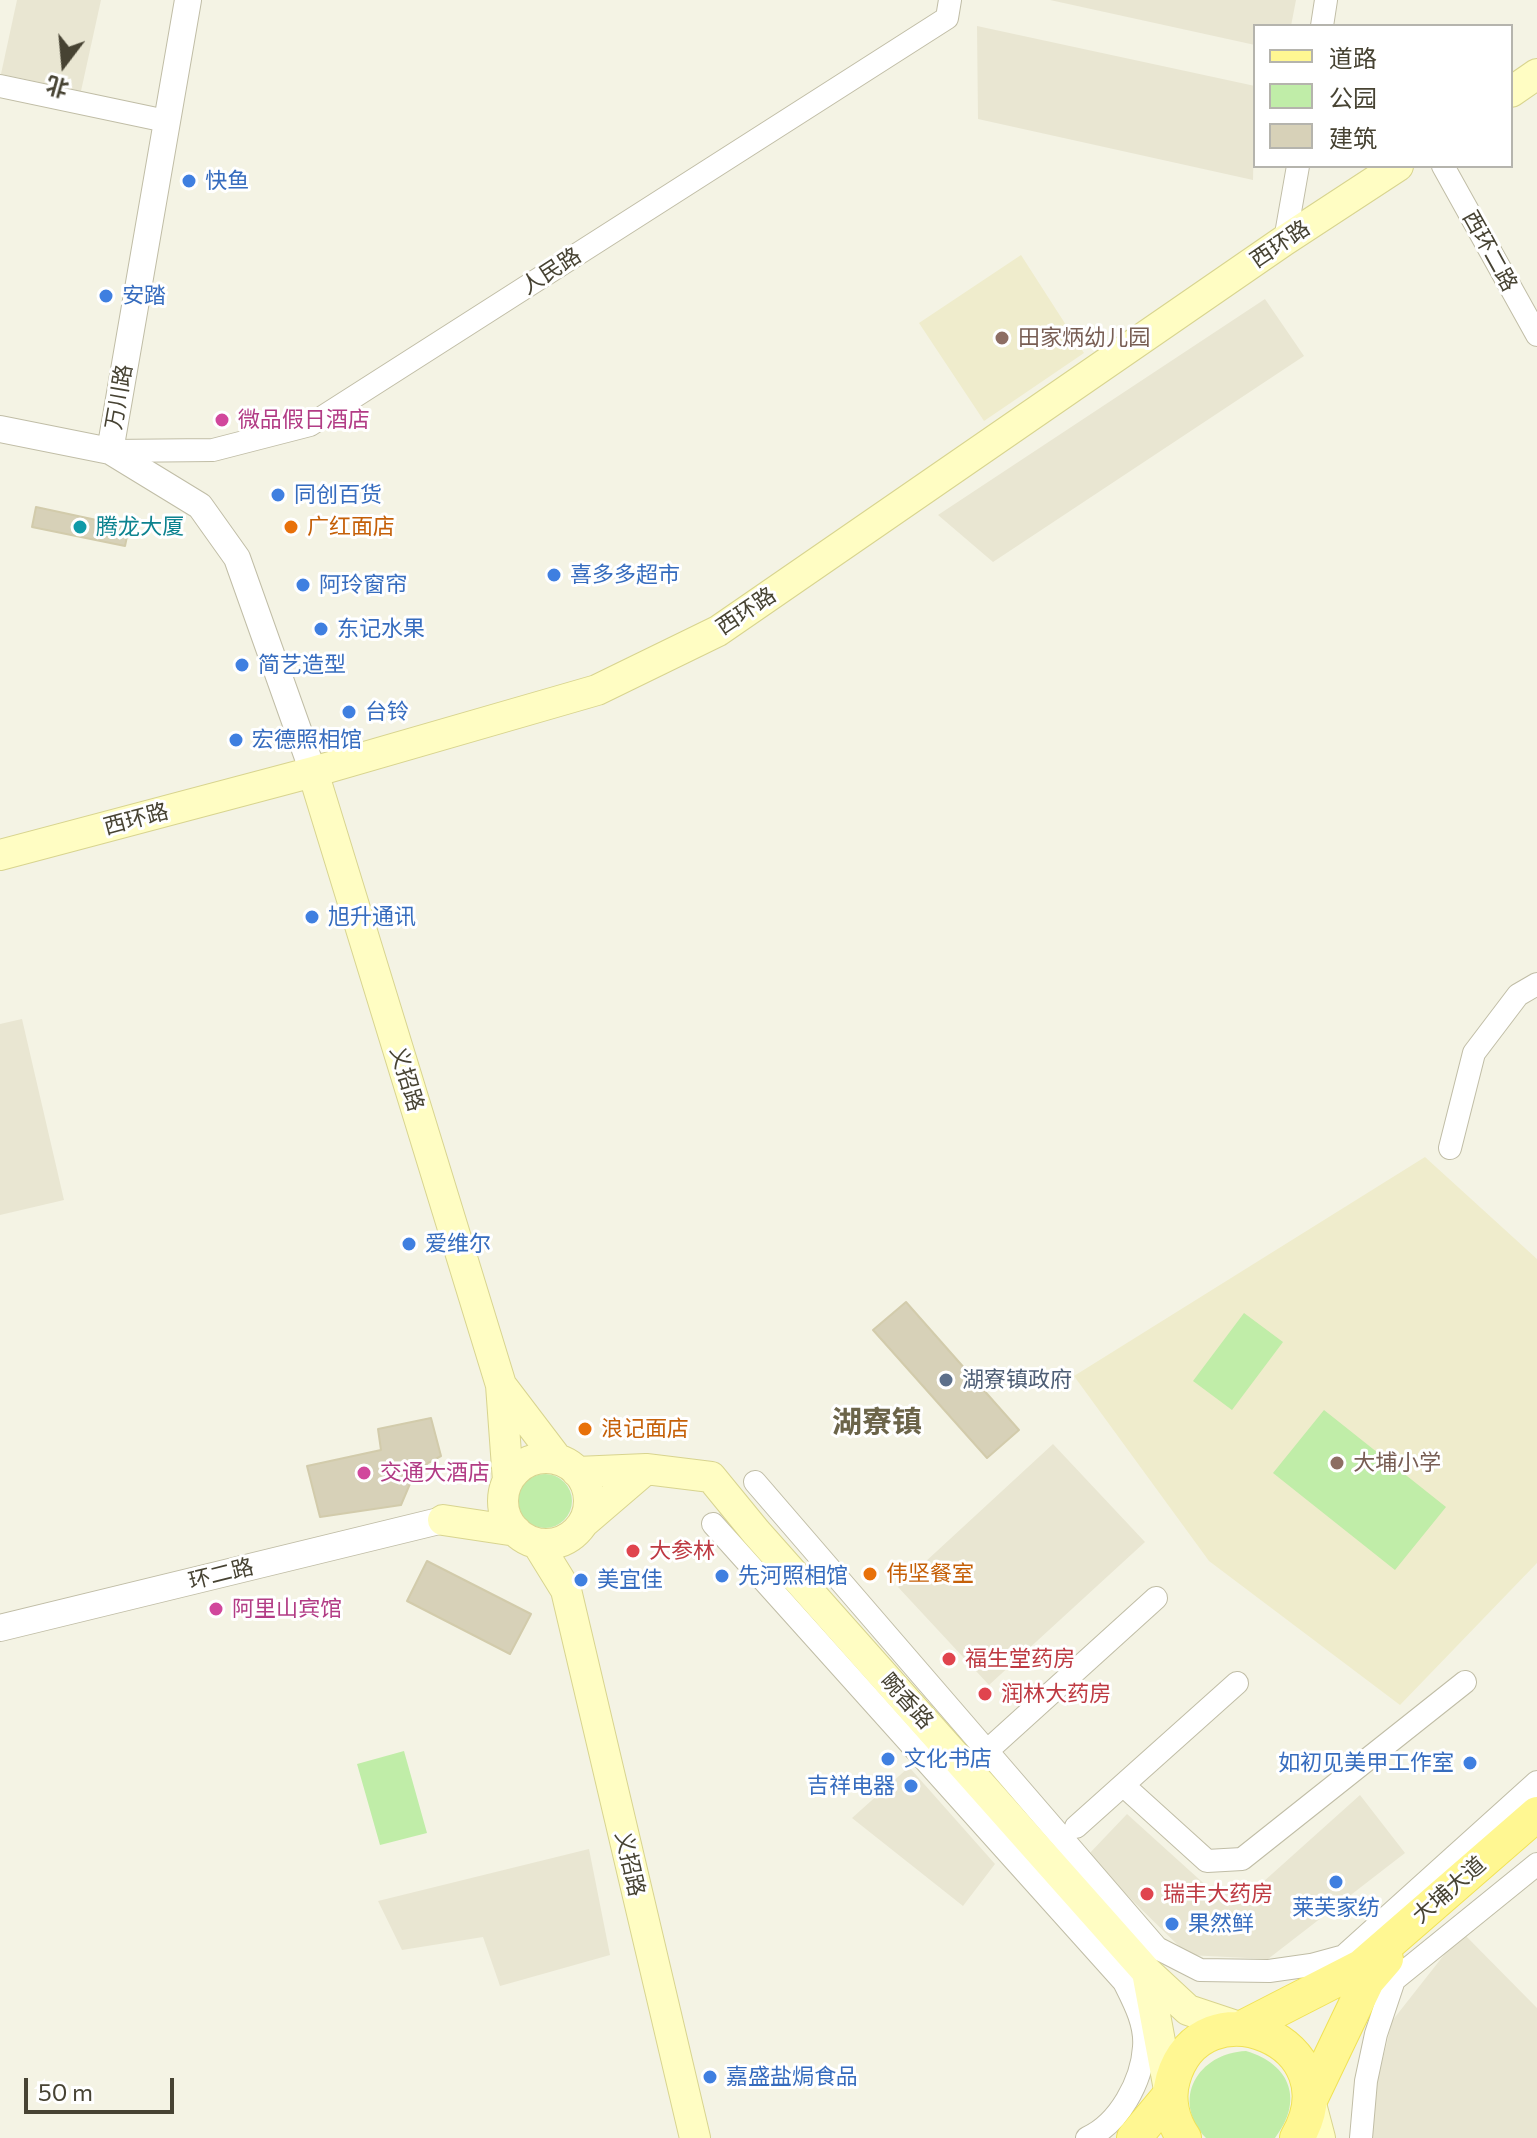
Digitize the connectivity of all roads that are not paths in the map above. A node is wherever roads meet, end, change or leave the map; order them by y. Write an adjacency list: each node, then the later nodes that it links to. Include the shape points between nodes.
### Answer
1 (188, 0): 8 (street, 万川路)
2 (950, 0): 15 (street, 人民路, via 947,18 310,425 213,450)
3 (1326, 0): 4 (street)
4 (1322, 24)
5 (1537, 74): 7 (main road)
6 (0, 86): 8 (street)
7 (1513, 91)
8 (166, 121): 15 (street, 万川路)
9 (1298, 168): 12 (street)
10 (1395, 168): 12 (main road, 西环路)
11 (1444, 168): 13 (street, 西环二路)
12 (1285, 240): 16 (main road, 西环路, via 718,631 597,690)
13 (1537, 335)
14 (1, 429): 15 (street)
15 (110, 451): 16 (street, 万川路, via 200,506 237,558)
16 (313, 772): 17 (main road, 西环路); 20 (main road, 义招路)
17 (0, 855)
18 (1537, 984): 19 (street, via 1518,995 1474,1053)
19 (1450, 1148)
20 (501, 1385): 21 (main road); 24 (main road)
21 (568, 1466): 22 (main road, 畹香路); 24 (main road, via 534,1460 522,1465); 27 (main road, via 588,1490)
22 (646, 1469): 27 (main road); 34 (main road, 畹香路, via 711,1477 756,1532)
23 (755, 1482): 34 (street)
24 (507, 1485): 25 (main road); 28 (main road, via 505,1512)
25 (443, 1520): 28 (main road); 31 (street, 环二路)
26 (713, 1524): 47 (street, via 1124,1982 1138,2009 1145,2046 1137,2079 1121,2107)
27 (580, 1527): 28 (main road, via 557,1543); 29 (main road)
28 (526, 1537): 29 (main road)
29 (566, 1590): 46 (main road, 义招路)
30 (1156, 1598): 34 (street)
31 (0, 1628)
32 (1465, 1682): 36 (street, via 1242,1859 1207,1861)
33 (1237, 1683): 36 (street)
34 (977, 1760): 35 (street, via 1157,1948 1200,1970 1269,1971 1344,1956); 41 (main road, 畹香路)
35 (1537, 1782)
36 (1123, 1785): 38 (street)
37 (1537, 1814): 42 (main road, 大埔大道)
38 (1076, 1827)
39 (1537, 1827): 42 (main road, 大埔大道)
40 (1537, 1864): 52 (street, via 1394,1980 1366,2081)
41 (1147, 1972): 43 (main road, 畹香路, via 1188,2010); 44 (main road)
42 (1364, 1974): 43 (main road); 45 (main road)
43 (1242, 2028): 44 (main road, via 1216,2033 1192,2047 1177,2069); 45 (main road, via 1269,2035 1291,2050 1305,2073)
44 (1170, 2095): 48 (main road); 49 (main road)
45 (1310, 2100): 50 (main road); 51 (main road)
46 (695, 2138)
47 (1087, 2138)
48 (1134, 2138)
49 (1184, 2138)
50 (1297, 2138)
51 (1320, 2138)
52 (1361, 2138)

